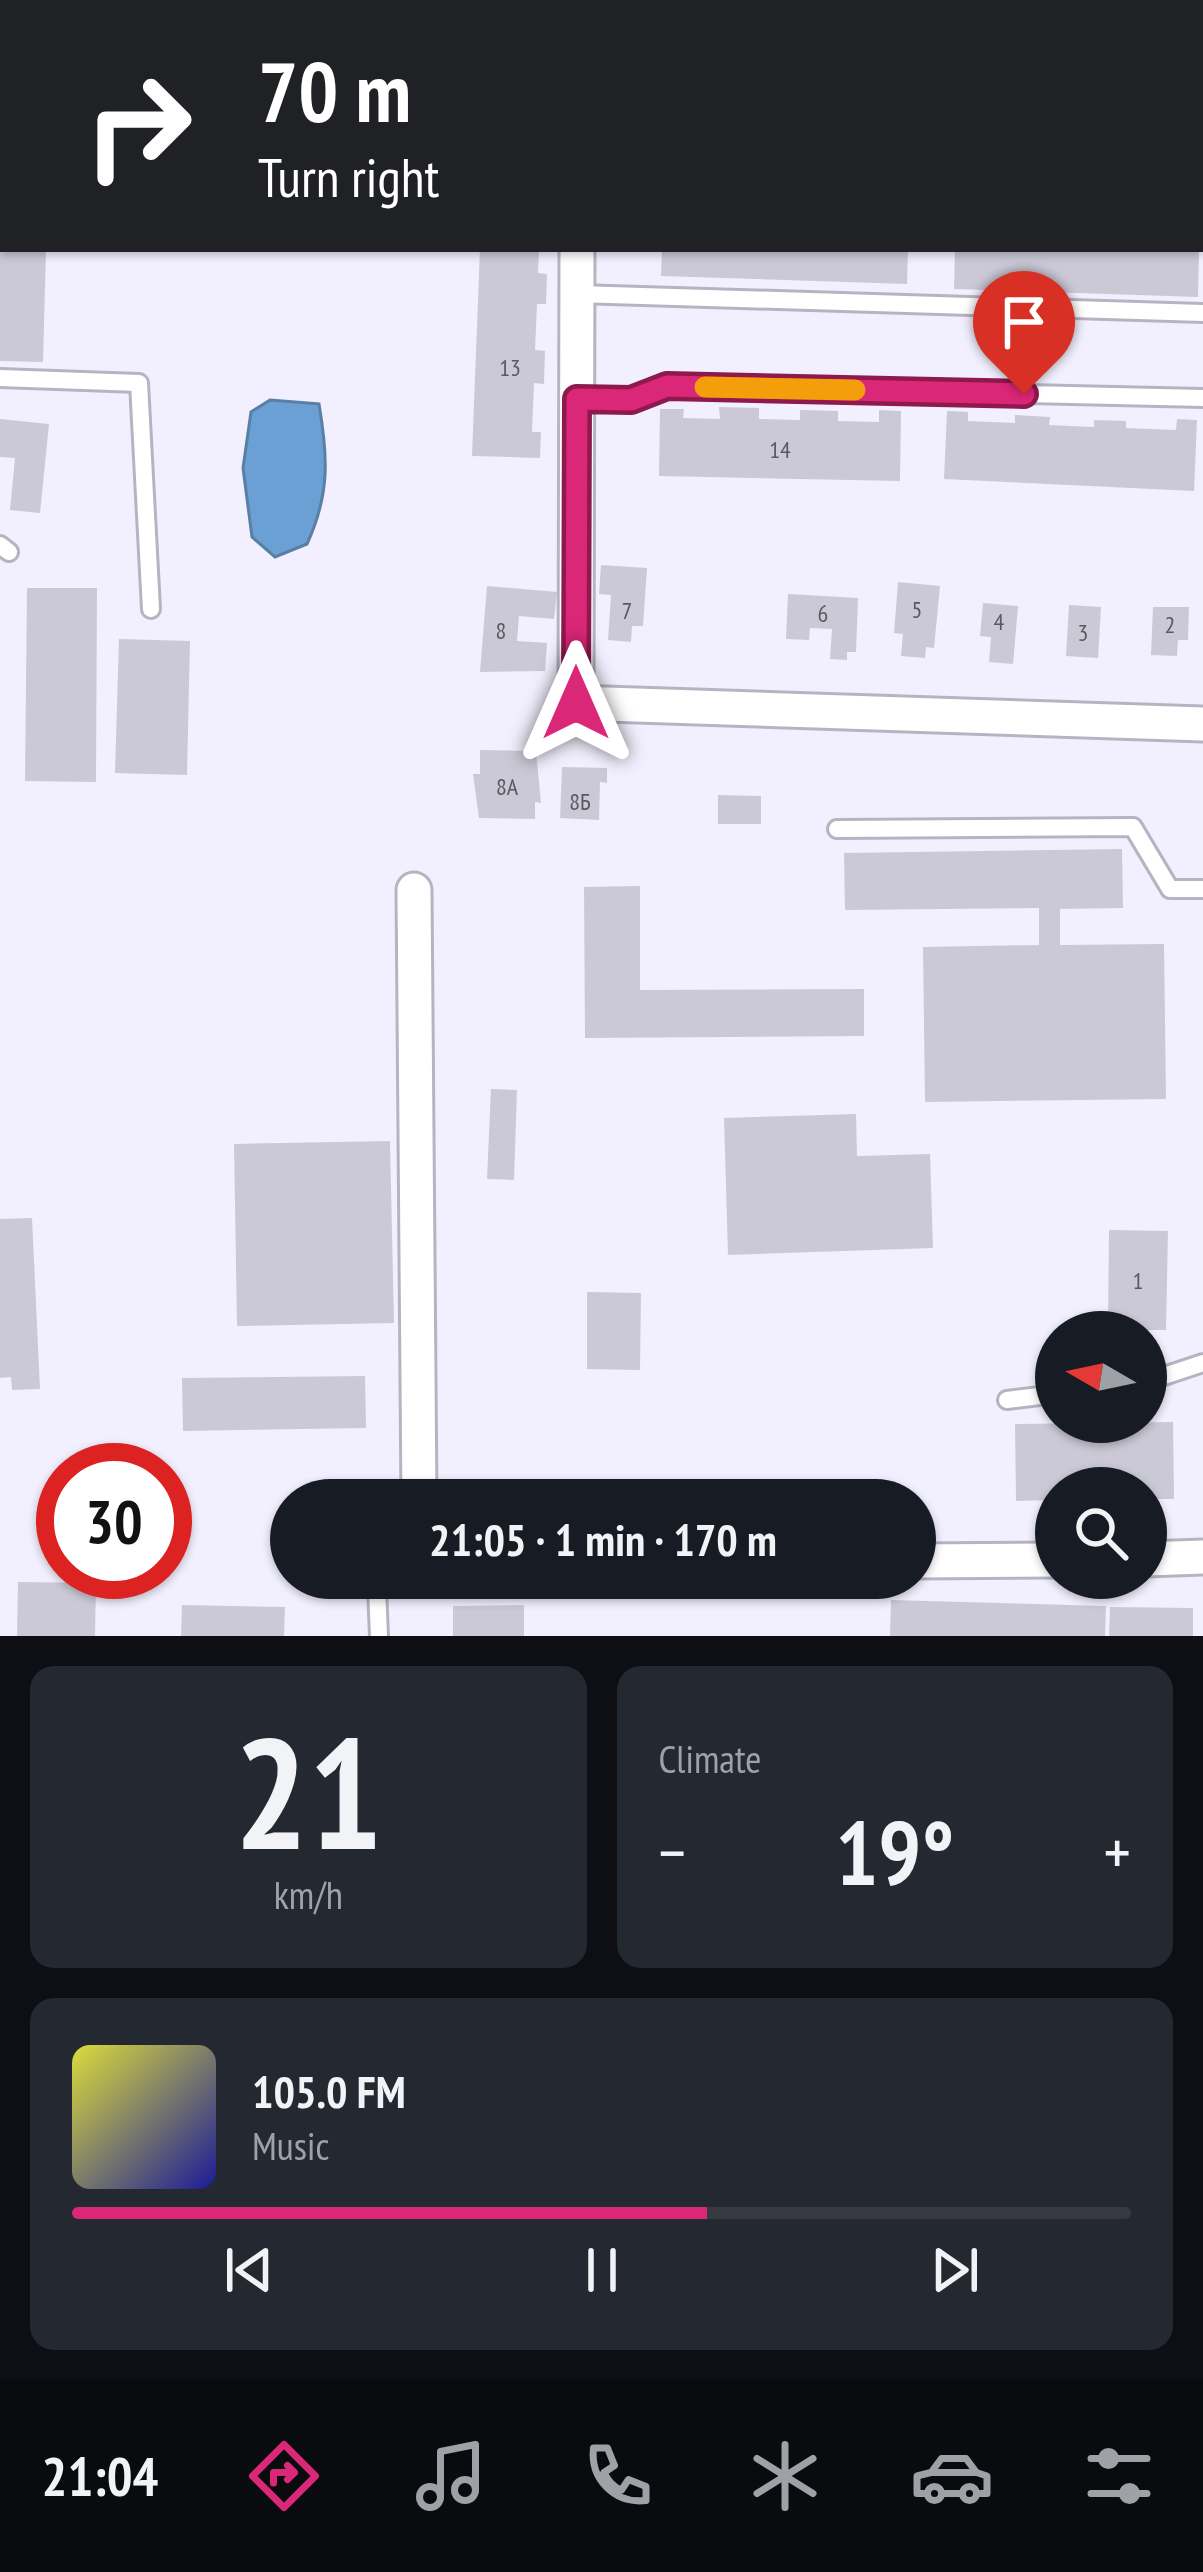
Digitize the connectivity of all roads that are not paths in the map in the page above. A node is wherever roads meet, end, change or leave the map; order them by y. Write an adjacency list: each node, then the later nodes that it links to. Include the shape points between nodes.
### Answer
1 (577, 252): 2 (street)
2 (577, 294): 3 (lane); 6 (street)
3 (1203, 313)
4 (0, 378): 7 (lane, via 139,383)
5 (1203, 398): 6 (lane, via 667,386 631,400)
6 (577, 399): 8 (street, via 576,703)
7 (151, 609)
8 (1203, 724)
9 (837, 829): 10 (lane, via 1133,827 1170,889)
10 (1203, 889)
11 (414, 890): 16 (street)
12 (1203, 1363): 13 (lane)
13 (1167, 1375)
14 (1035, 1397): 15 (lane)
15 (1007, 1400)
16 (419, 1479)
17 (1203, 1557): 18 (street)
18 (1167, 1558)
19 (1035, 1560): 20 (street)
20 (936, 1561)
21 (377, 1599): 22 (lane)
22 (379, 1636)

